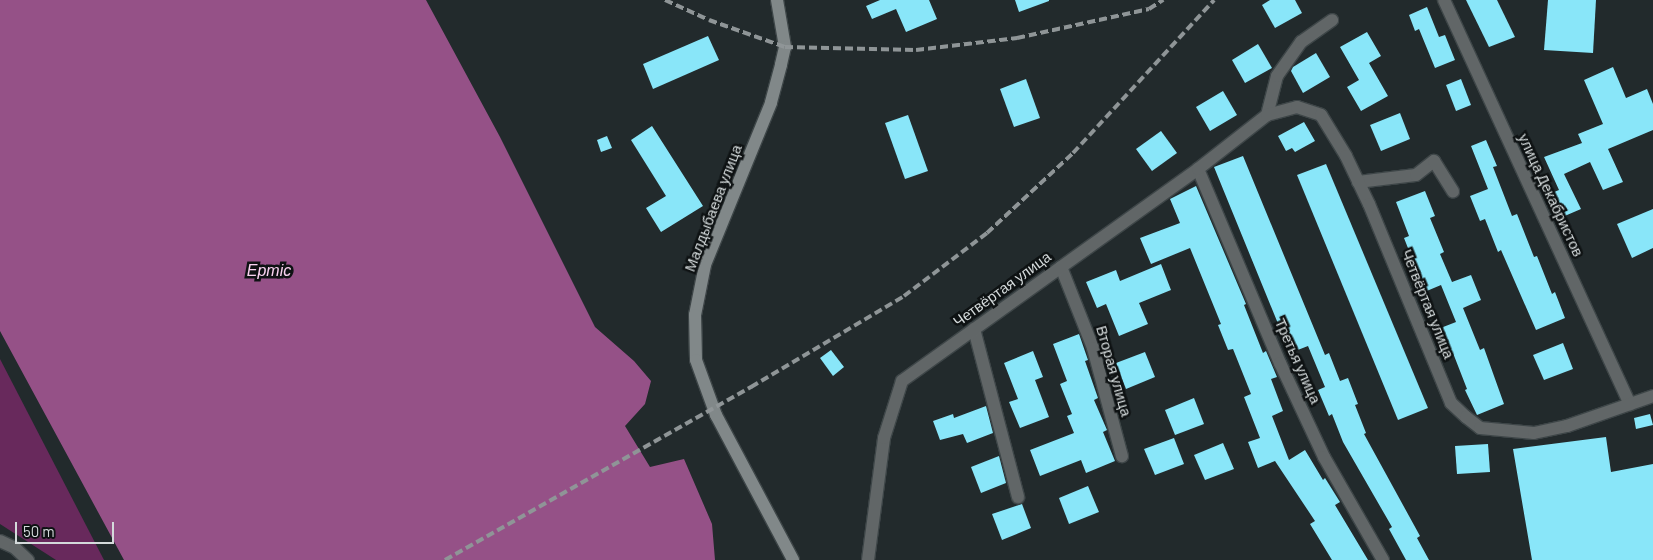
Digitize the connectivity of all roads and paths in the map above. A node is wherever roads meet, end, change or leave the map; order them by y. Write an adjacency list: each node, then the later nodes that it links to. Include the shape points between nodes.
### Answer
1 (777, 0): 16 (main road, Малдыбаева улица, via 785,47 781,65 771,103 705,265 695,315 696,360 716,415)
2 (1444, 0): 11 (street, улица Декабристов)
3 (1332, 20): 4 (street, via 1302,42 1277,76)
4 (1267, 116): 5 (street, Четвёртая улица); 6 (street, Четвёртая улица, via 1297,107 1321,115)
5 (1198, 169): 8 (street, Четвёртая улица); 18 (street, Третья улица, via 1280,363 1324,457)
6 (1358, 182): 7 (street, via 1416,175 1434,161); 11 (street, Четвёртая улица, via 1451,403 1480,428 1534,432 1567,426)
7 (1453, 190)
8 (1060, 267): 9 (street, Четвёртая улица); 12 (street, Вторая улица, via 1093,348)
9 (974, 329): 13 (street); 17 (street, Четвёртая улица, via 902,381 884,438)
10 (1653, 396): 11 (street)
11 (1630, 404)
12 (1122, 456)
13 (1018, 497)
14 (0, 541): 15 (street, via 15,548)
15 (28, 560)
16 (793, 560)
17 (868, 560)
18 (1383, 560)

